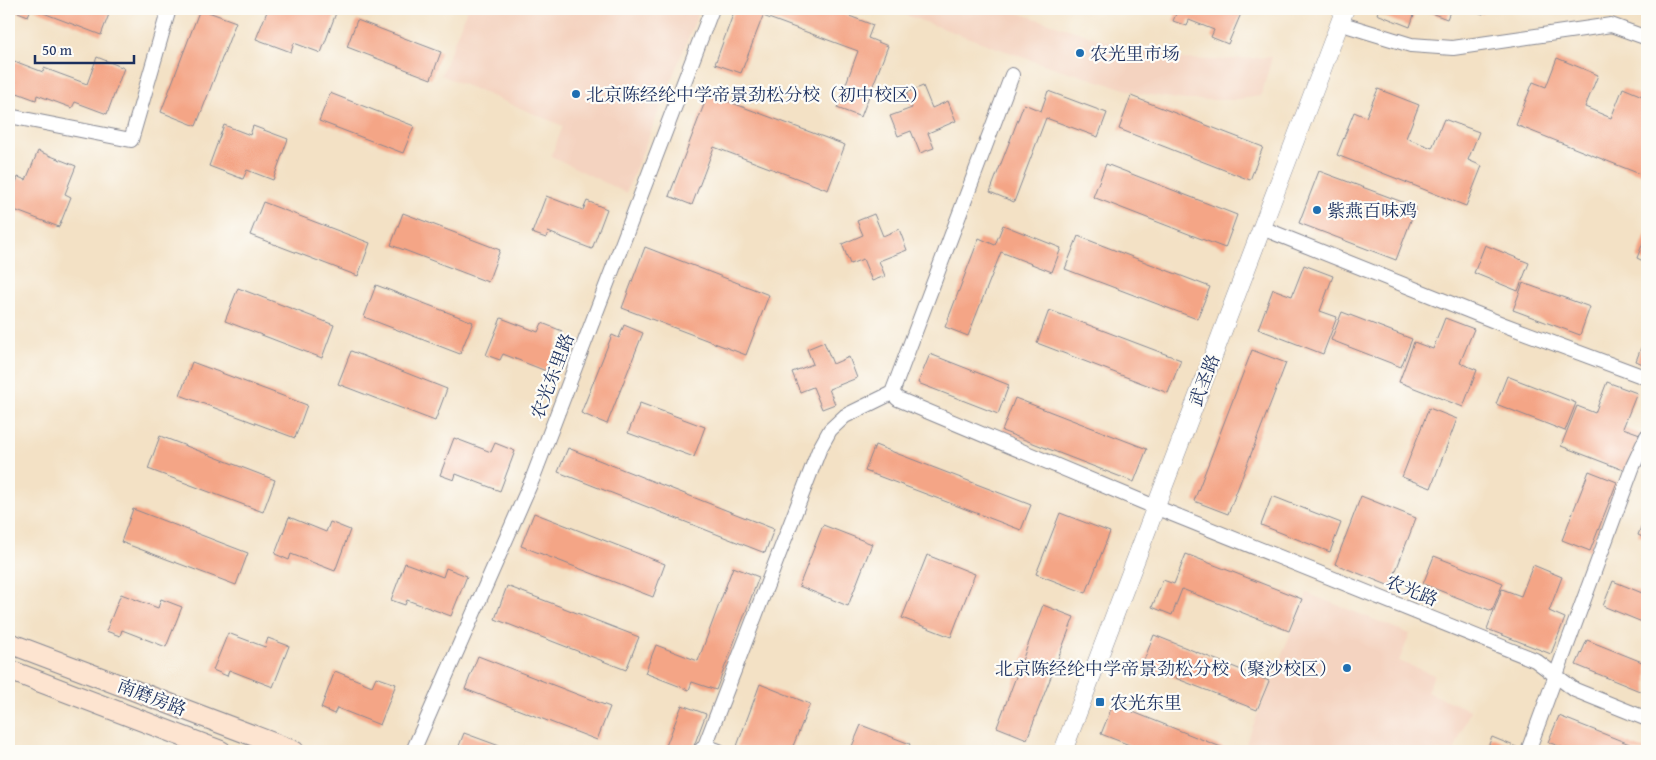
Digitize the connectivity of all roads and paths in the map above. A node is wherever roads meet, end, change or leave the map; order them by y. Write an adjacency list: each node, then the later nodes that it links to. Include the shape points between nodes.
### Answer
1 (169, 9): 6 (street, via 131,140)
2 (712, 9): 19 (street, 农光东里路, via 532,480)
3 (1343, 12): 4 (street, via 1411,45 1453,48 1611,25); 7 (street, 武圣路)
4 (1647, 38)
5 (1012, 75): 9 (street)
6 (9, 116)
7 (1262, 228): 8 (street); 11 (street, 武圣路)
8 (1647, 378)
9 (892, 393): 11 (street, 农光路, via 898,399); 16 (street, via 846,416 830,430 819,450)
10 (1647, 436): 14 (street)
11 (1155, 507): 14 (street, 农光路, via 1535,660); 21 (street, 武圣路)
12 (9, 643): 18 (main road, 南磨房路)
13 (9, 670): 17 (main road, 南磨房路)
14 (1555, 674): 15 (street, 农光路, via 1576,690); 22 (street)
15 (1647, 719)
16 (703, 749): 20 (street)
17 (221, 751)
18 (294, 751)
19 (413, 751)
20 (719, 751)
21 (1062, 751)
22 (1528, 751)

